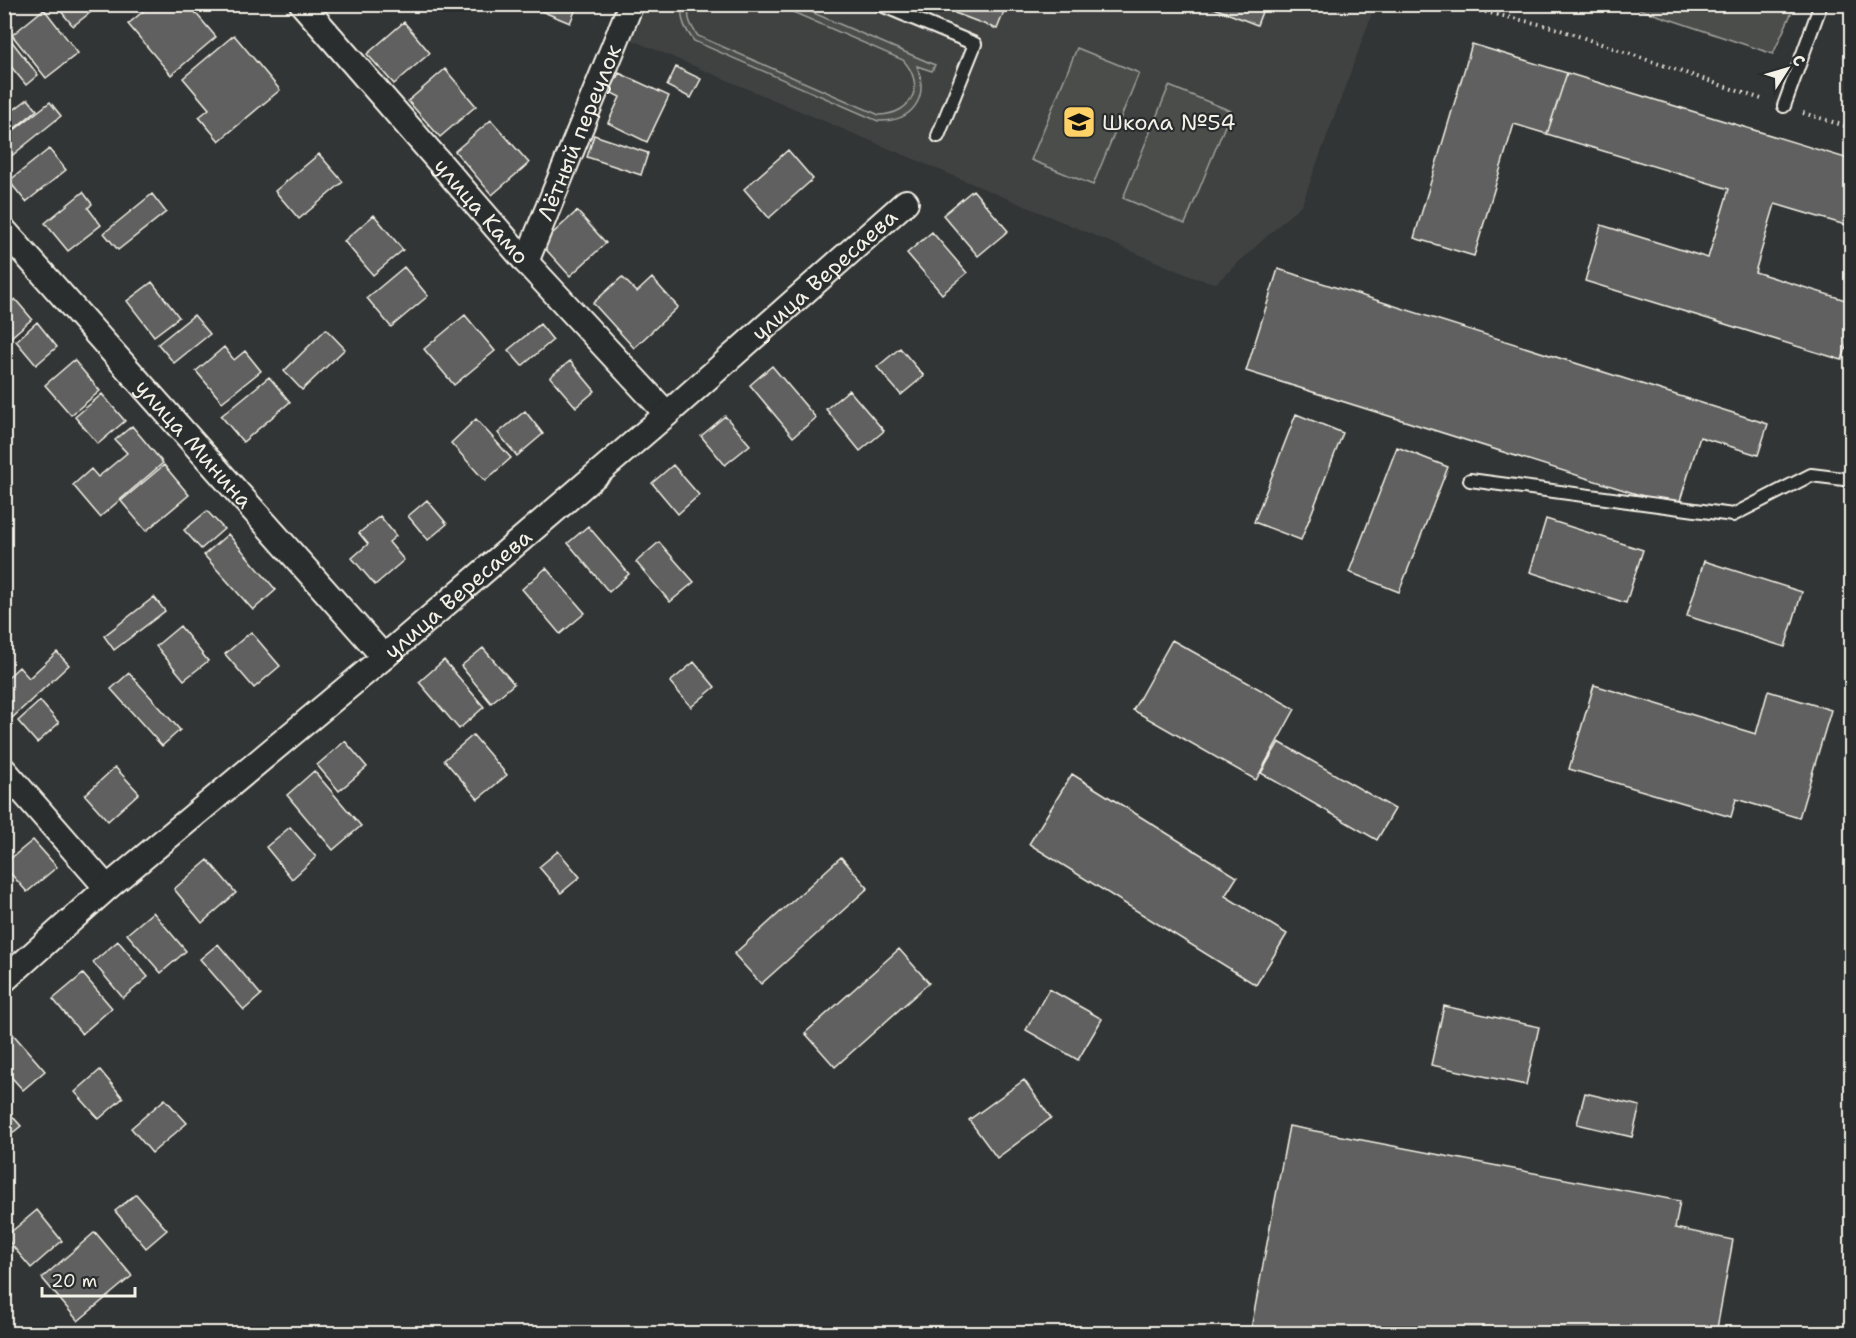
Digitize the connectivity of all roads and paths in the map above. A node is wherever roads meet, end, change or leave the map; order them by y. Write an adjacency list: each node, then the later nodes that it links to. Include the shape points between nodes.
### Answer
1 (302, 4): 12 (street, улица Камо)
2 (631, 4): 12 (street, Лётный переулок)
3 (879, 4): 6 (lane)
4 (1450, 4): 7 (path, via 1552,27)
5 (1821, 4): 7 (lane)
6 (909, 10): 9 (lane, via 975,44)
7 (1784, 106): 8 (path)
8 (1851, 128)
9 (938, 136)
10 (906, 202): 13 (street, улица Вересаева)
11 (4, 230): 16 (street, улица Минина)
12 (526, 262): 13 (street, улица Камо)
13 (667, 414): 16 (street, улица Вересаева)
14 (1470, 480): 15 (lane, via 1733,515 1812,475)
15 (1851, 480)
16 (384, 657): 18 (street, улица Вересаева)
17 (4, 770): 18 (street)
18 (107, 888): 19 (street, улица Вересаева)
19 (4, 980)

